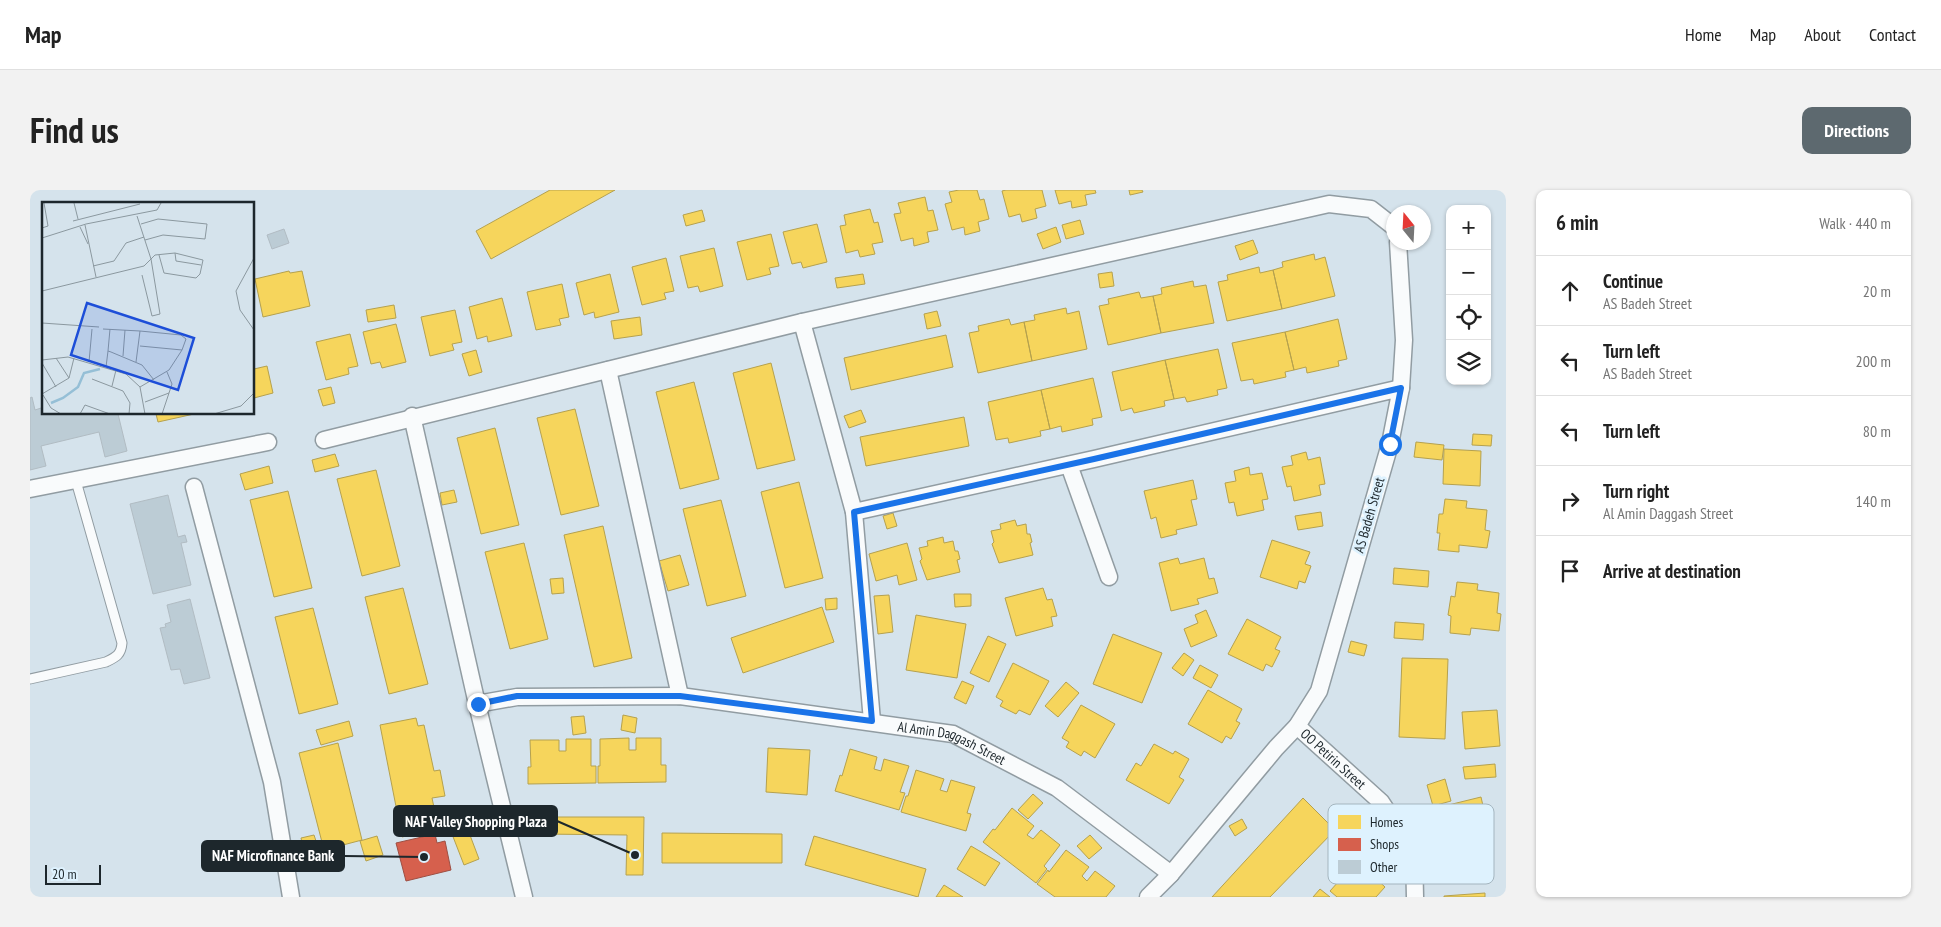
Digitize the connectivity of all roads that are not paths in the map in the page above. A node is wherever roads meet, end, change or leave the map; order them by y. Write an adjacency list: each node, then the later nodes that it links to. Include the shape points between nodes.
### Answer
1 (1386, 220): 3 (street, via 1371,208 1328,204)
2 (1398, 250): 5 (street, AS Badeh Street, via 1404,340)
3 (802, 322): 4 (street); 13 (street)
4 (608, 370): 6 (street); 16 (street)
5 (1401, 388): 9 (street); 19 (street, AS Badeh Street, via 1390,444 1319,691)
6 (412, 416): 7 (street); 17 (street)
7 (324, 440)
8 (268, 442): 10 (street)
9 (1069, 465): 13 (street); 14 (street)
10 (76, 481): 12 (street); 15 (lane, via 120,634 122,651 106,662)
11 (194, 487): 23 (street, via 272,782)
12 (30, 489)
13 (854, 512): 18 (street)
14 (1109, 577)
15 (30, 679)
16 (680, 696): 17 (street, Al Amin Daggash Street, via 517,696); 18 (street, Al Amin Daggash Street)
17 (478, 704): 24 (street)
18 (872, 721): 21 (street, Al Amin Daggash Street, via 953,734 1057,788)
19 (1297, 726): 20 (street, OO Petirin Street); 21 (street, AS Badeh Street)
20 (1382, 804)
21 (1171, 874): 25 (street, AS Badeh Street)
22 (1415, 884): 26 (street, OO Petirin Street)
23 (291, 897)
24 (524, 897)
25 (1148, 897)
26 (1415, 897)

